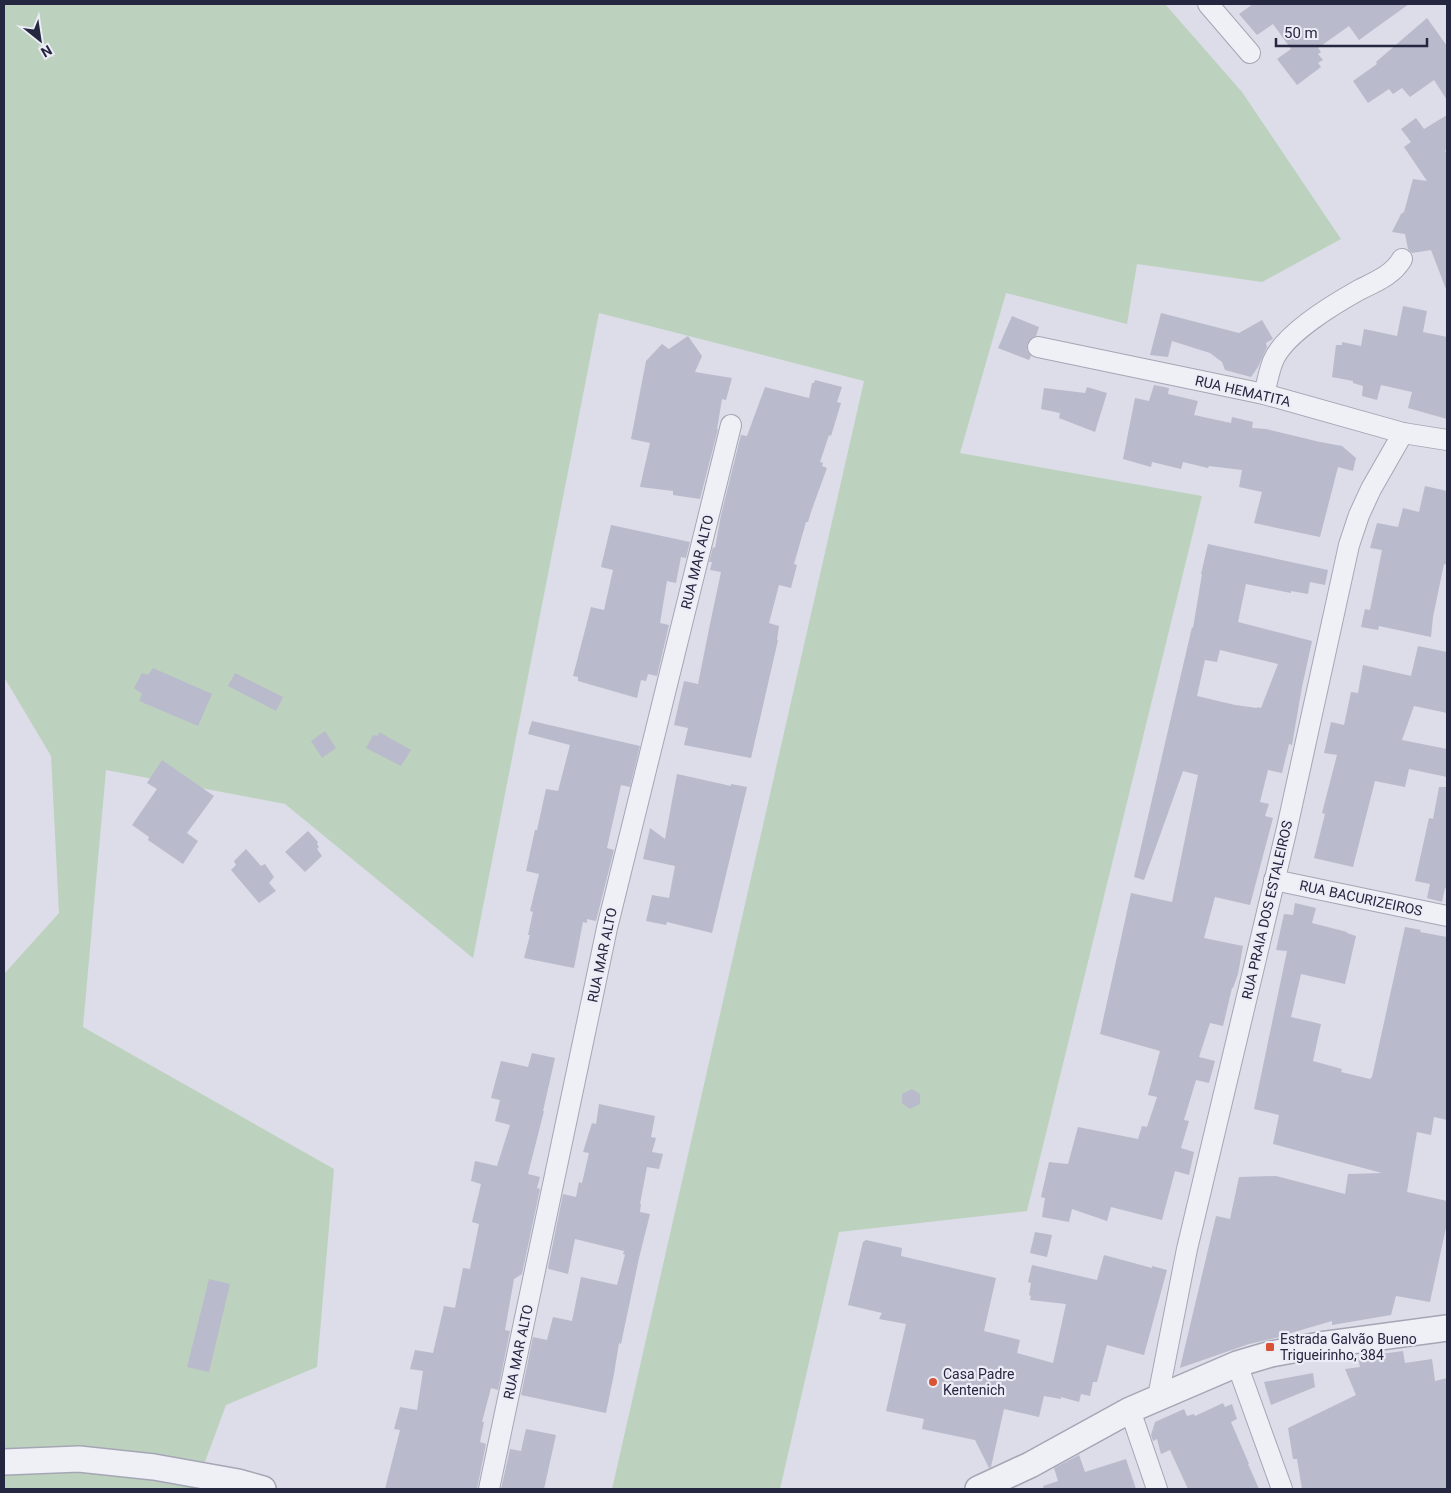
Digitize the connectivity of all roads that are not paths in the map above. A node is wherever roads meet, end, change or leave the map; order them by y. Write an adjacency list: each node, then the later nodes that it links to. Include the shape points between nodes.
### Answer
1 (1208, 4): 2 (street)
2 (1250, 53)
3 (1402, 258): 5 (street, via 1398,266 1385,276 1296,332 1274,359)
4 (1038, 347): 5 (street, RUA HEMATITA)
5 (1264, 394): 7 (street, RUA HEMATITA)
6 (731, 425): 17 (street, RUA MAR ALTO, via 607,928)
7 (1403, 433): 8 (street, RUA HEMATITA); 9 (street, RUA PRAIA DOS ESTALEIROS, via 1371,489 1349,545)
8 (1447, 440)
9 (1274, 880): 10 (street, RUA BACURIZEIROS); 13 (street, RUA PRAIA DOS ESTALEIROS, via 1187,1249)
10 (1447, 916)
11 (1447, 1328): 12 (street, via 1320,1345)
12 (1237, 1364): 13 (street); 20 (street)
13 (1158, 1397): 14 (street)
14 (1130, 1410): 18 (street, via 1030,1465); 19 (street)
15 (4, 1462): 16 (street, via 79,1459 154,1467)
16 (263, 1489)
17 (489, 1489)
18 (978, 1489)
19 (1157, 1489)
20 (1282, 1489)

